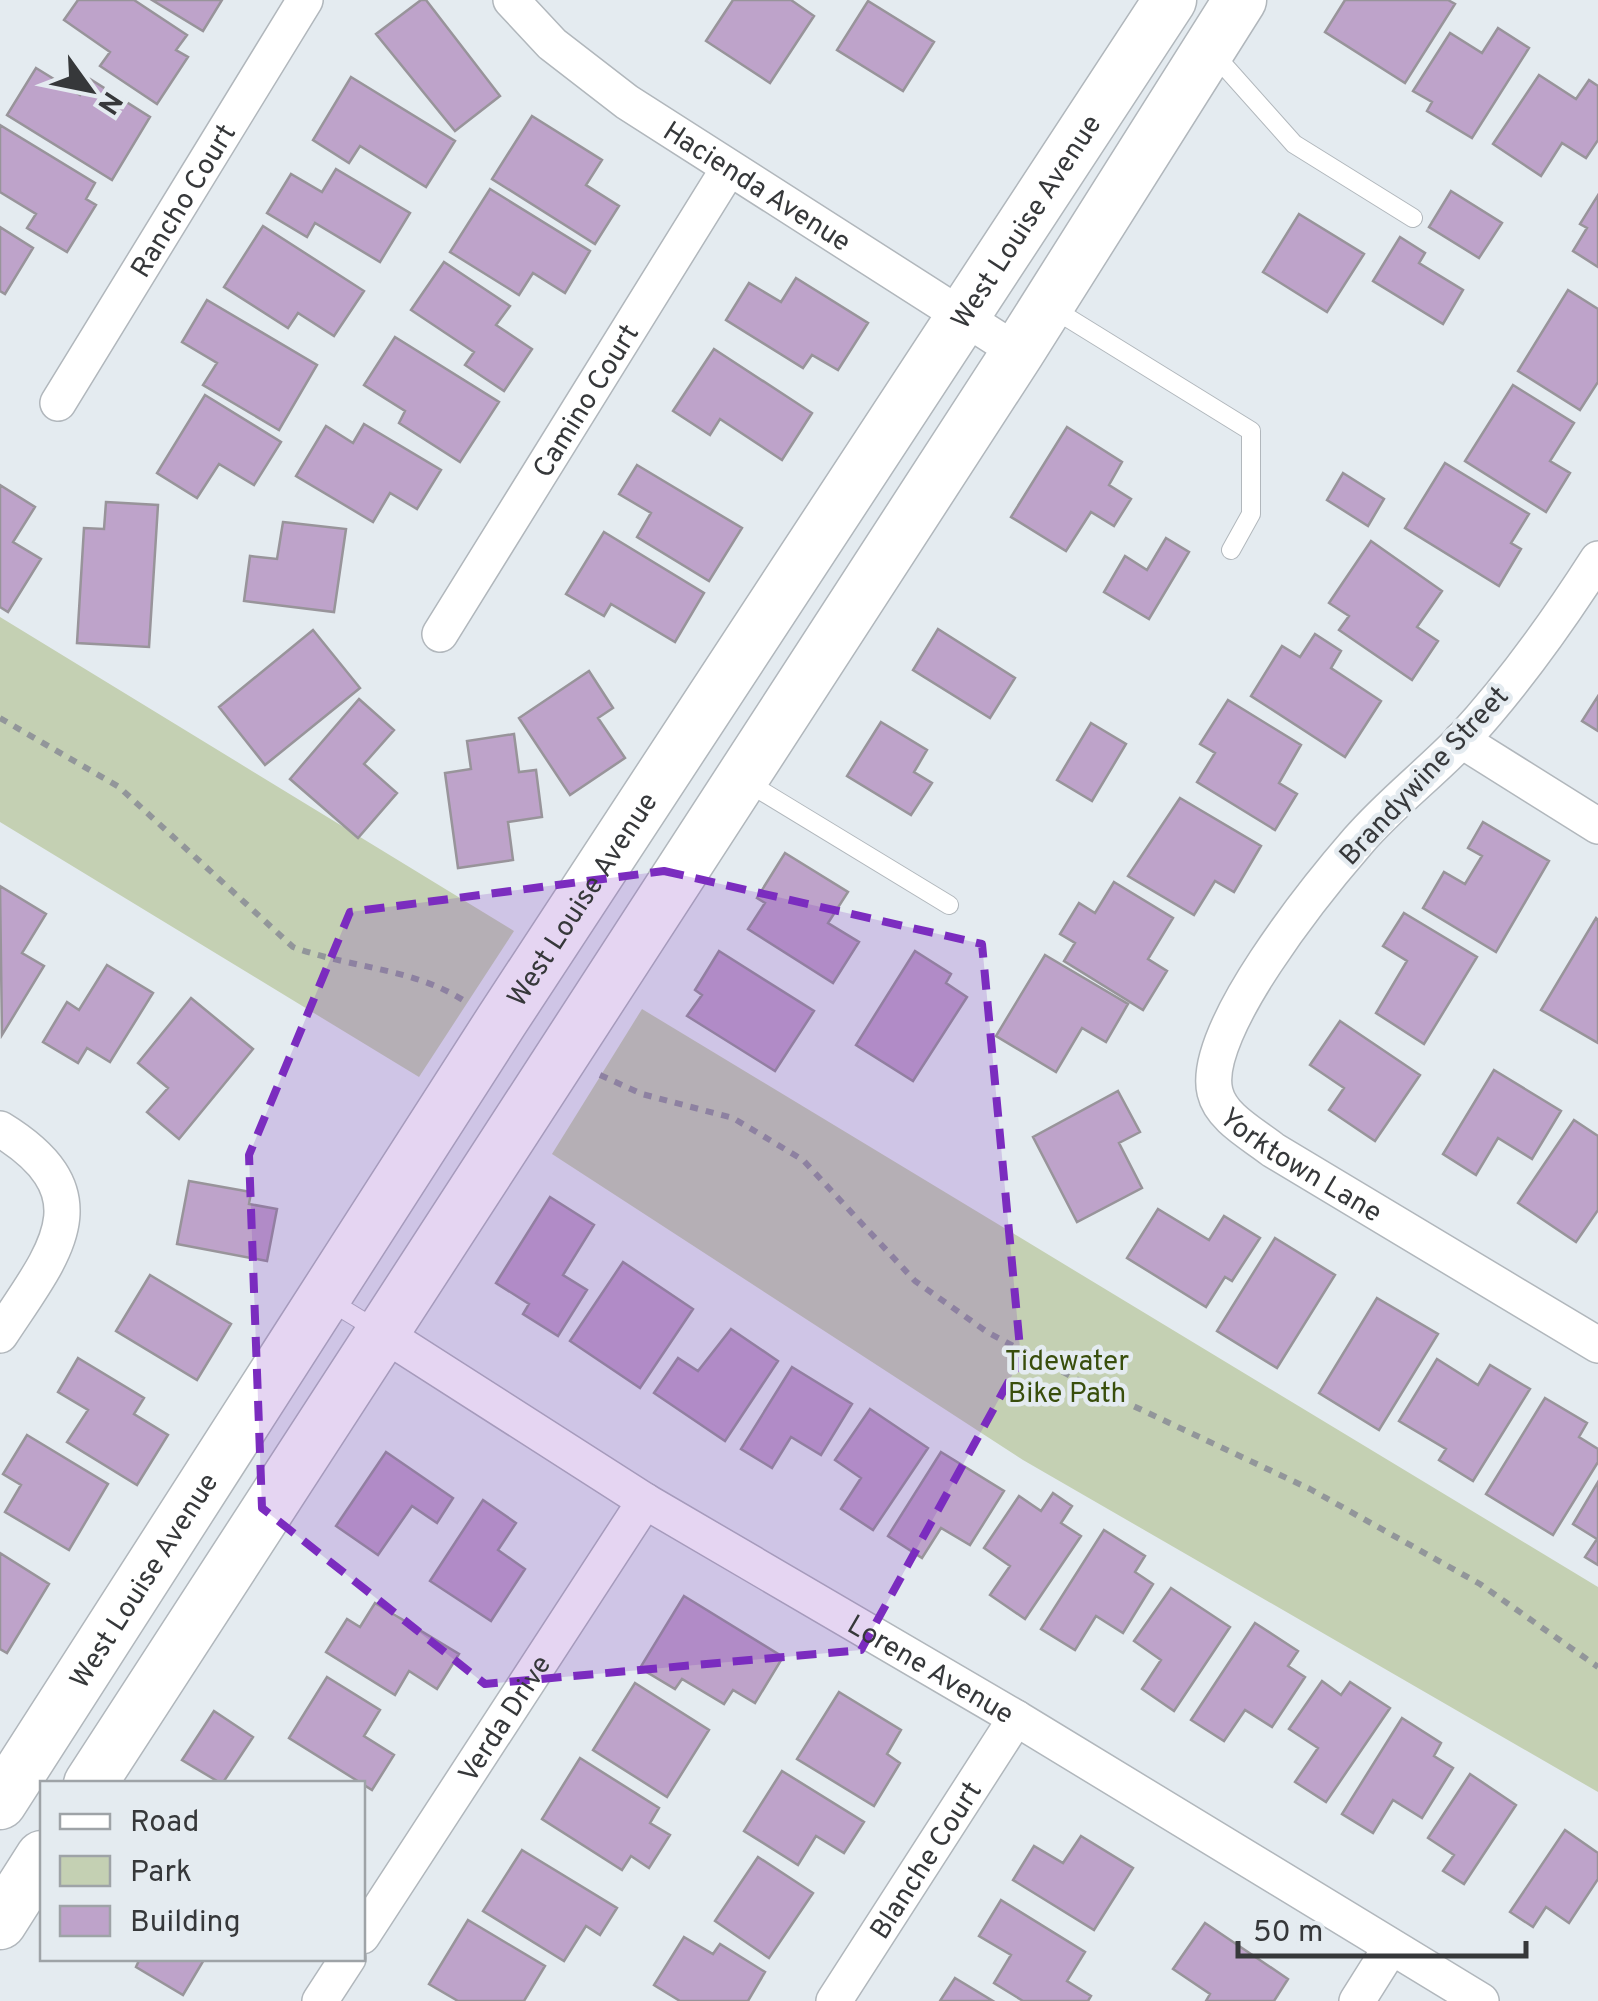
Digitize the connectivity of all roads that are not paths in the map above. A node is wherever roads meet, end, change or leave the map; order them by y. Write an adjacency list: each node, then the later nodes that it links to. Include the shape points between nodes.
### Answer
1 (305, 0): 11 (street, Rancho Court)
2 (511, 0): 6 (street, Hacienda Avenue, via 552,44 627,102)
3 (1170, 0): 9 (main road, West Louise Avenue)
4 (1240, 0): 5 (main road)
5 (1209, 48): 7 (lane, via 1294,144); 8 (main road)
6 (729, 168): 9 (street, Hacienda Avenue); 14 (street, Camino Court)
7 (1413, 218)
8 (1048, 306): 10 (main road); 12 (lane, via 1251,431 1252,514)
9 (966, 318): 10 (street, Hacienda Avenue); 21 (main road, West Louise Avenue)
10 (1018, 352): 16 (main road)
11 (58, 403)
12 (1231, 550)
13 (1598, 560): 15 (street, Brandywine Street, via 1551,631)
14 (440, 634)
15 (1462, 740): 17 (street); 18 (street, Brandywine Street, via 1358,840)
16 (740, 778): 19 (lane); 22 (main road)
17 (1598, 826)
18 (1318, 892): 24 (street, Yorktown Lane, via 1226,1028 1213,1071 1223,1111 1273,1150)
19 (948, 905)
20 (0, 1129): 23 (street, via 42,1160 64,1206 53,1254)
21 (324, 1297): 22 (lane); 28 (main road, West Louise Avenue)
22 (381, 1332): 25 (street, Lorene Avenue); 27 (main road)
23 (0, 1335)
24 (1598, 1344)
25 (645, 1501): 26 (street, Lorene Avenue); 31 (street, Verda Drive)
26 (1016, 1718): 32 (street, Lorene Avenue); 35 (street, Blanche Court)
27 (92, 1781)
28 (0, 1803)
29 (40, 1860): 30 (main road)
30 (0, 1923)
31 (365, 1931)
32 (1391, 1947): 36 (street); 37 (street, Lorene Avenue)
33 (346, 1961): 34 (street)
34 (320, 2001)
35 (834, 2001)
36 (1357, 2001)
37 (1481, 2001)

